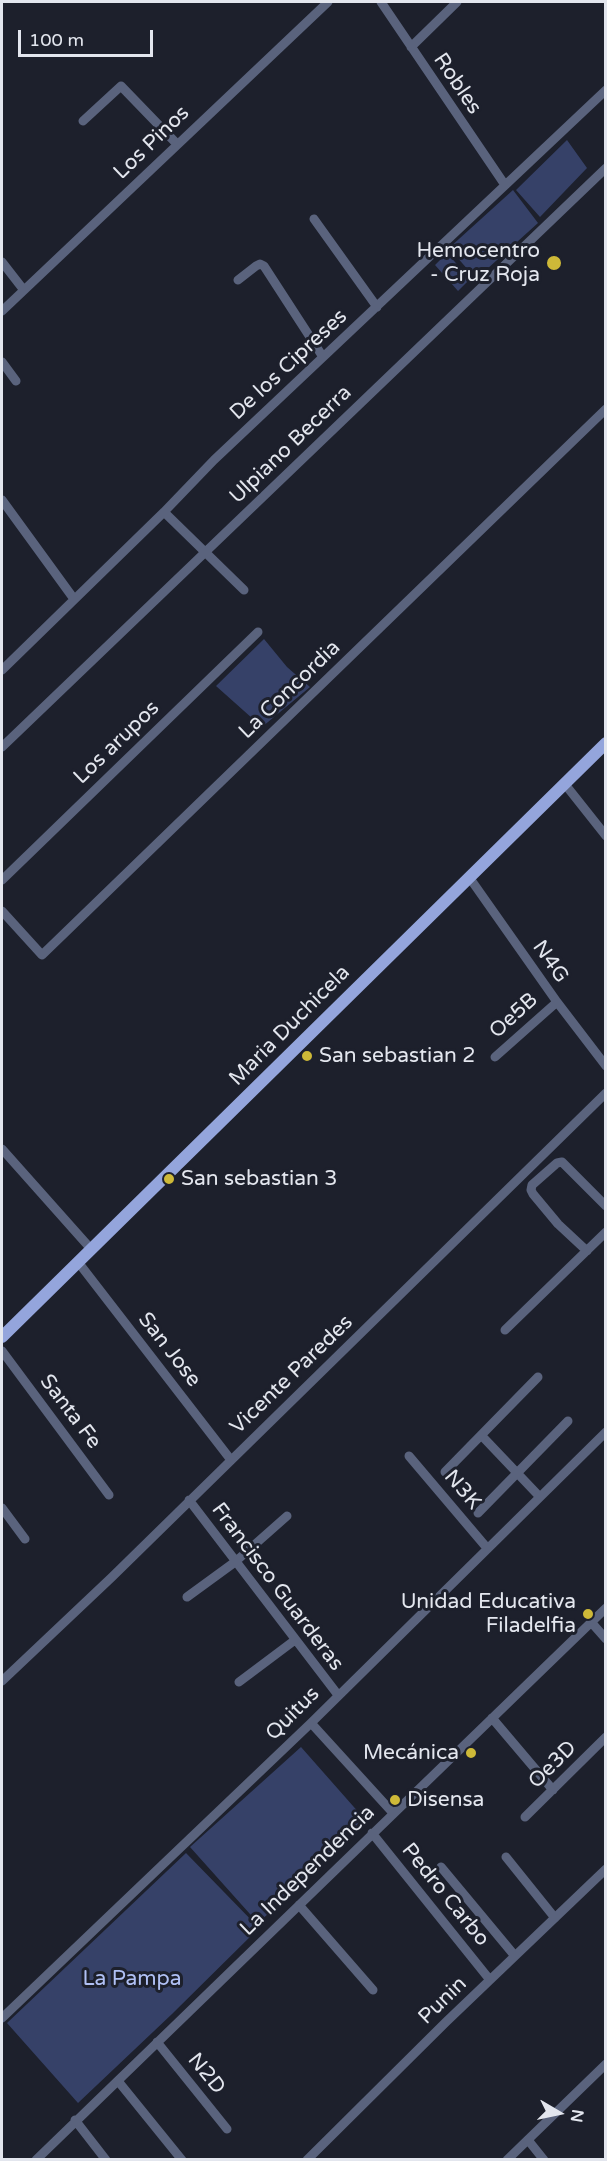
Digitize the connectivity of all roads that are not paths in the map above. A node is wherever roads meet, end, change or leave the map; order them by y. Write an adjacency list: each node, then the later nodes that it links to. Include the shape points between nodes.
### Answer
1 (328, 2): 7 (street, Los Pinos)
2 (383, 2): 4 (street, Robles)
3 (457, 2): 4 (street)
4 (411, 47): 9 (street, Robles)
5 (606, 90): 9 (street, De los Cipreses)
6 (83, 121): 7 (street, via 121,86)
7 (177, 144): 13 (street, Los Pinos)
8 (606, 168): 22 (street, Ulpiano Becerra)
9 (505, 185): 14 (street, De los Cipreses)
10 (314, 219): 14 (street)
11 (2, 262): 13 (street)
12 (238, 280): 16 (street, via 256,266 264,266)
13 (24, 289): 15 (street, Los Pinos)
14 (377, 307): 16 (street, De los Cipreses)
15 (2, 311)
16 (323, 357): 21 (street, De los Cipreses)
17 (2, 362): 18 (street)
18 (16, 381)
19 (606, 409): 33 (street, La Concordia, via 42,955)
20 (2, 500): 24 (street)
21 (164, 512): 22 (street); 24 (street, De los Cipreses)
22 (205, 552): 23 (street); 28 (street, Ulpiano Becerra)
23 (244, 590)
24 (74, 599): 26 (street, De los Cipreses)
25 (258, 632): 32 (street, Los arupos)
26 (2, 670)
27 (606, 743): 29 (main road, Maria Duchicela)
28 (2, 747)
29 (564, 783): 30 (street); 31 (main road, Maria Duchicela)
30 (606, 836)
31 (469, 878): 34 (street, N4G); 41 (main road, Maria Duchicela)
32 (2, 880)
33 (2, 911)
34 (557, 1002): 35 (street, Oe5B); 36 (street, N4G)
35 (495, 1057)
36 (606, 1066)
37 (606, 1093): 52 (street, Vicente Paredes)
38 (2, 1149): 41 (street)
39 (606, 1206): 42 (street, via 562,1162 532,1185 533,1194)
40 (606, 1232): 42 (street)
41 (91, 1249): 43 (main road, Maria Duchicela)
42 (586, 1251): 44 (street)
43 (78, 1262): 45 (main road, Maria Duchicela); 52 (street, San Jose)
44 (505, 1330)
45 (2, 1337)
46 (2, 1351): 55 (street, Santa Fe)
47 (537, 1377): 50 (street)
48 (568, 1421): 54 (street)
49 (606, 1432): 56 (street, Quitus)
50 (481, 1435): 53 (street); 54 (street)
51 (409, 1456): 62 (street, N3K)
52 (231, 1460): 57 (street, Vicente Paredes)
53 (445, 1472)
54 (517, 1473): 56 (street); 59 (street)
55 (109, 1495)
56 (539, 1496): 62 (street, Quitus)
57 (189, 1500): 63 (street, Francisco Guarderas); 69 (street, Vicente Paredes)
58 (2, 1508): 61 (street)
59 (478, 1513)
60 (287, 1516): 63 (street)
61 (25, 1539)
62 (487, 1548): 71 (street, Quitus)
63 (235, 1562): 64 (street); 68 (street, Francisco Guarderas)
64 (187, 1597)
65 (606, 1608): 66 (street, La Independencia)
66 (591, 1622): 67 (street); 72 (street, La Independencia)
67 (606, 1639)
68 (295, 1640): 70 (street); 71 (street, Francisco Guarderas)
69 (2, 1681)
70 (239, 1682)
71 (338, 1695): 73 (street, Quitus)
72 (492, 1718): 75 (street); 76 (street, La Independencia)
73 (311, 1723): 76 (street); 87 (street, Quitus)
74 (606, 1737): 75 (street, Oe3D)
75 (553, 1790): 77 (street, Oe3D)
76 (393, 1813): 78 (street, La Independencia)
77 (525, 1817)
78 (372, 1833): 82 (street, La Independencia); 85 (street, Pedro Carbo)
79 (506, 1857): 83 (street)
80 (441, 1867): 84 (street)
81 (606, 1869): 83 (street, Punin)
82 (299, 1905): 86 (street); 88 (street, La Independencia)
83 (555, 1918): 84 (street, Punin)
84 (515, 1956): 85 (street, Punin)
85 (490, 1980): 97 (street, Punin)
86 (373, 1990)
87 (2, 2018)
88 (158, 2042): 90 (street, La Independencia); 92 (street, N2D)
89 (606, 2064): 93 (street)
90 (118, 2080): 91 (street, La Independencia); 96 (street)
91 (75, 2120): 94 (street, La Independencia); 95 (street)
92 (227, 2129)
93 (528, 2140): 98 (street); 99 (street)
94 (36, 2160)
95 (106, 2160)
96 (182, 2160)
97 (307, 2160)
98 (507, 2160)
99 (544, 2160)

